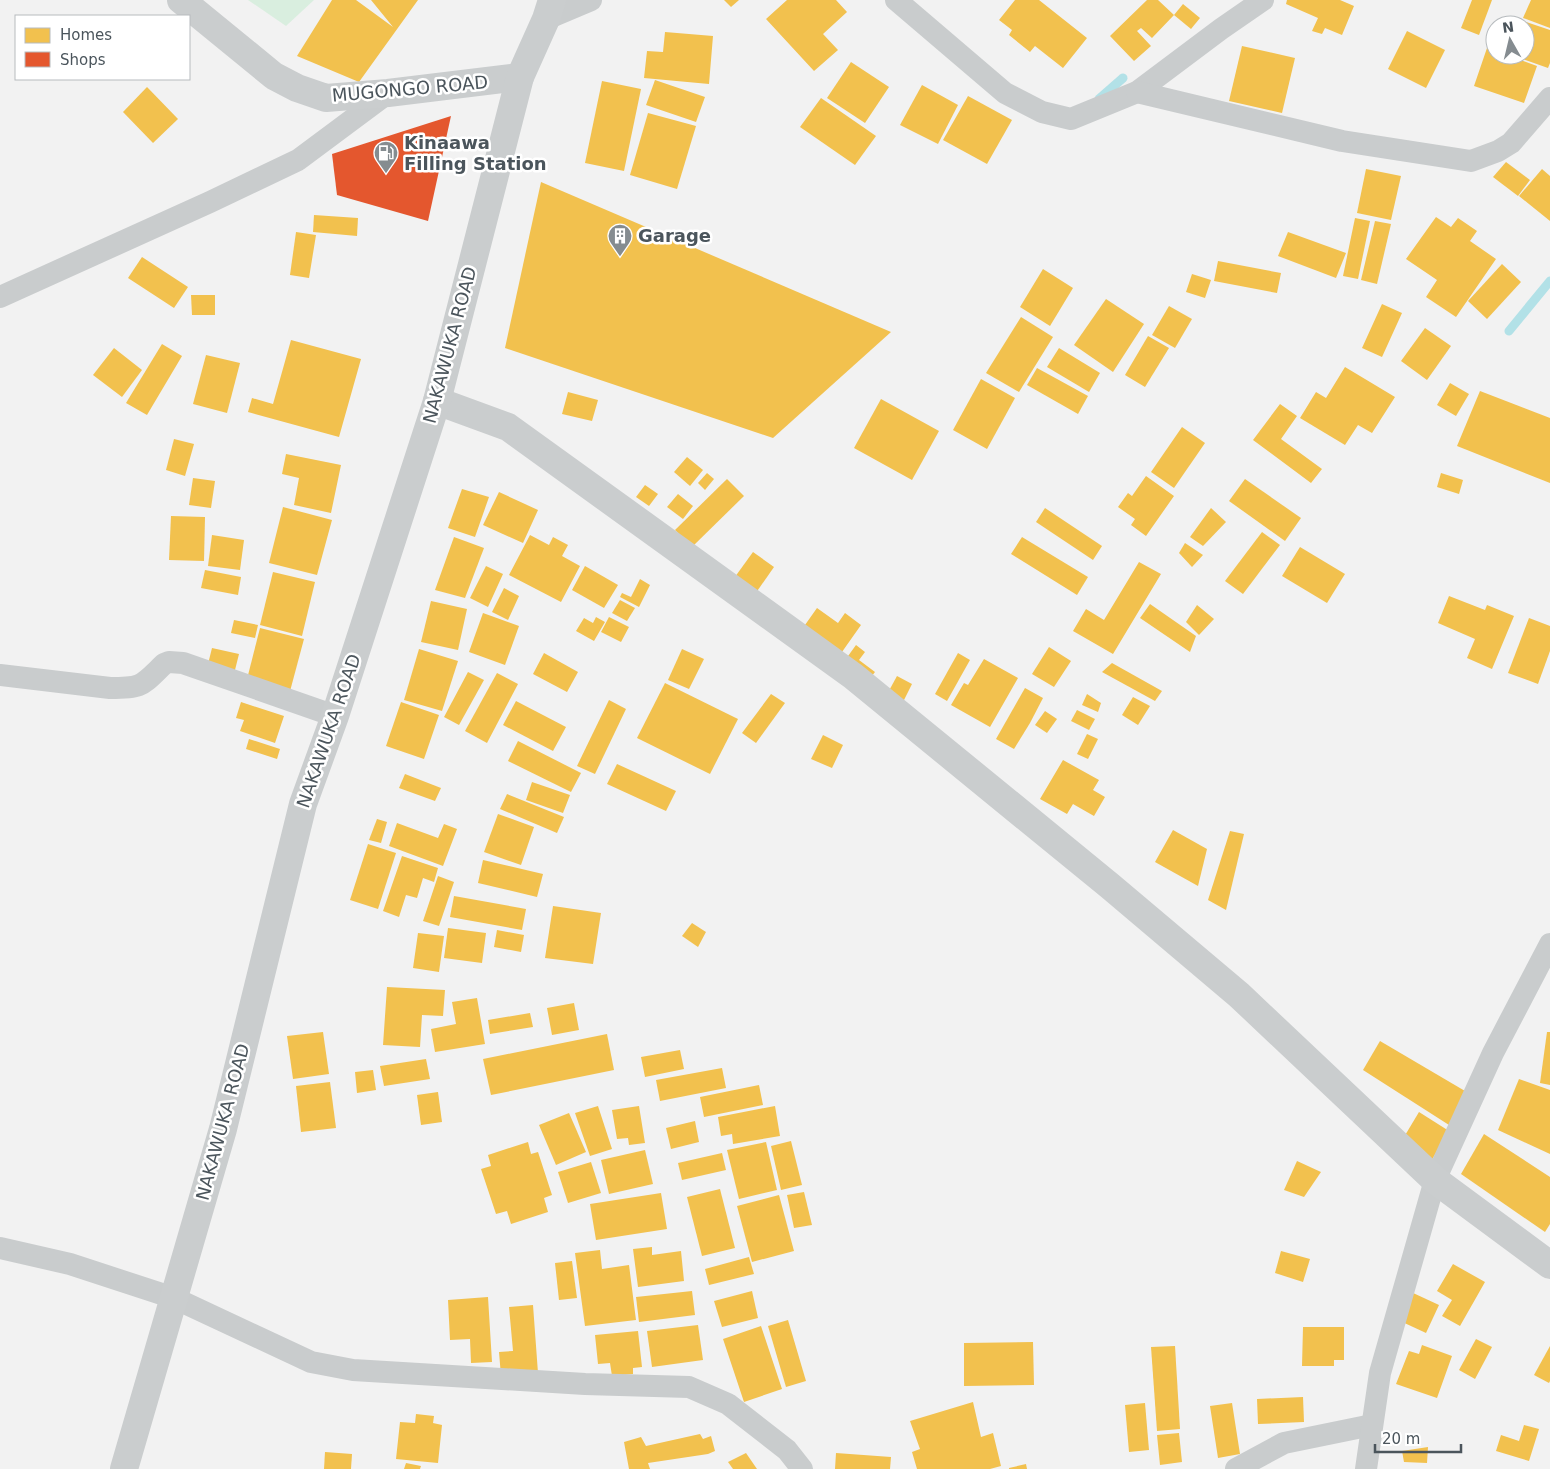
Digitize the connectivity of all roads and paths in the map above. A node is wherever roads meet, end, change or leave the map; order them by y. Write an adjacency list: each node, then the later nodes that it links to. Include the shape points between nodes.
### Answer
1 (181, 0): 8 (street, MUGONGO ROAD, via 274,76 297,88 326,98)
2 (591, 0): 5 (street)
3 (896, 0): 7 (street, via 1005,92 1042,112 1071,119)
4 (1263, 0): 7 (street)
5 (549, 10): 6 (street, NAKAWUKA ROAD)
6 (520, 77): 8 (street, MUGONGO ROAD); 11 (street, NAKAWUKA ROAD)
7 (1137, 92): 9 (street, via 1342,141 1471,161 1511,143)
8 (388, 93): 10 (street, via 298,160)
9 (1550, 98)
10 (0, 297)
11 (437, 401): 13 (street, NAKAWUKA ROAD); 15 (street, via 508,427 852,676 1239,995)
12 (0, 676): 13 (street, via 126,688 143,685 164,664 183,663)
13 (335, 716): 18 (street, NAKAWUKA ROAD, via 303,804 223,1129)
14 (1550, 944): 15 (street, via 1493,1052)
15 (1435, 1180): 17 (street); 19 (street, via 1380,1373)
16 (0, 1248): 18 (street, via 70,1264)
17 (1550, 1265)
18 (174, 1298): 20 (street, NAKAWUKA ROAD); 21 (street, via 312,1362 353,1370 576,1384 689,1387 728,1404 787,1450)
19 (1372, 1425): 22 (street, via 1284,1443); 23 (street)
20 (128, 1467)
21 (802, 1469)
22 (1236, 1469)
23 (1366, 1469)

